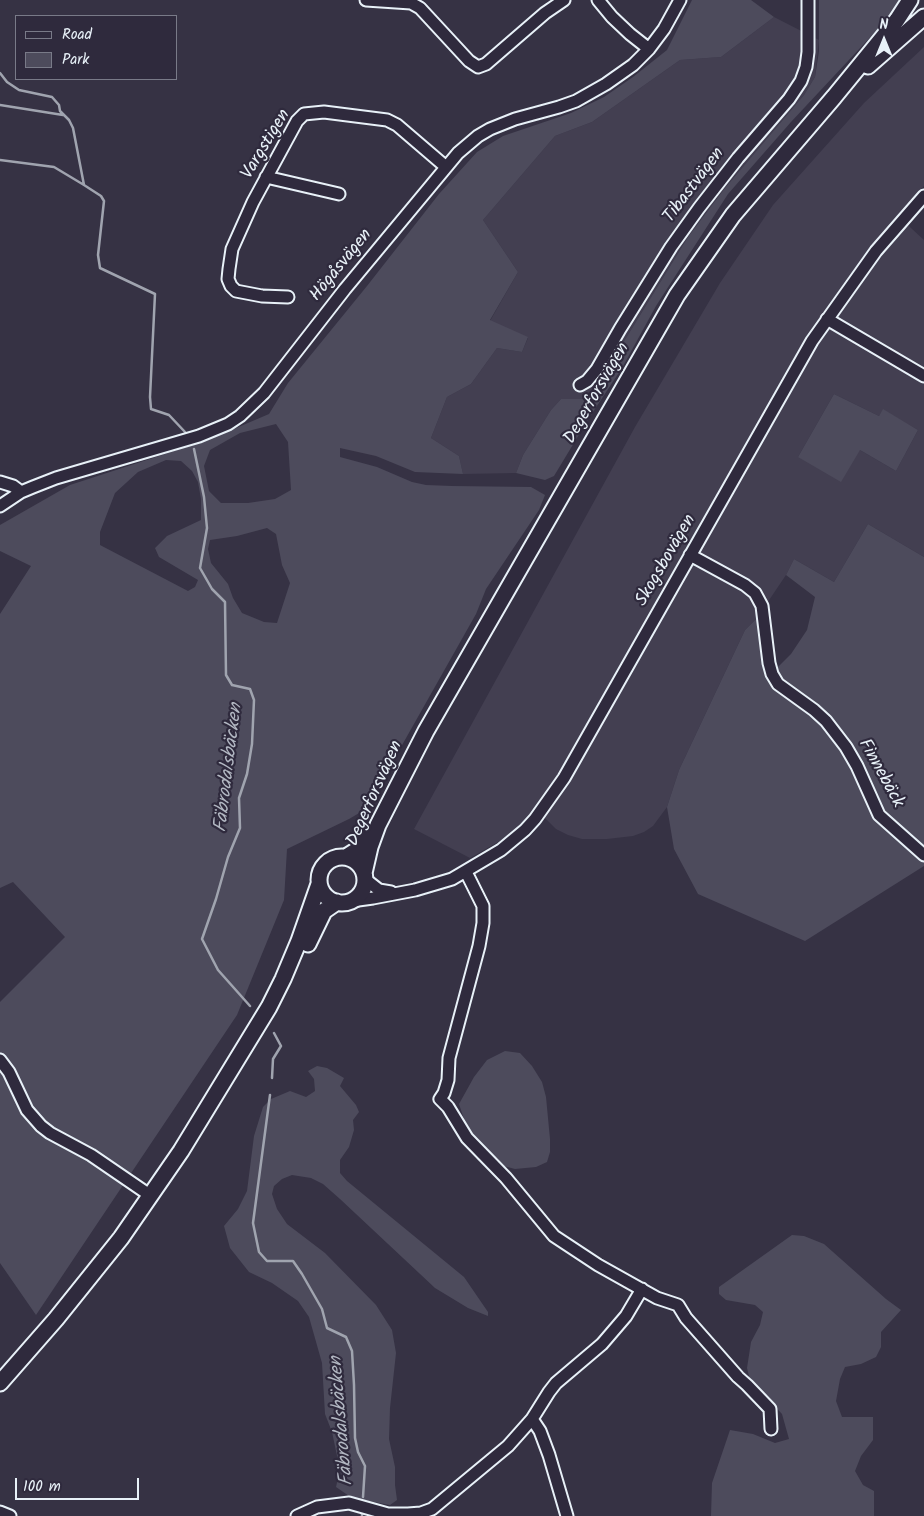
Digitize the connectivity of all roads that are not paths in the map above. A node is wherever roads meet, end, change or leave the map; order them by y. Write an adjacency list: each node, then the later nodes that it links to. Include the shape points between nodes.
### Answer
1 (366, 0): 7 (street)
2 (564, 0): 7 (street, via 486,64 478,67)
3 (598, 0): 9 (street, via 630,34)
4 (680, 0): 9 (street, Högåsvägen)
5 (808, 0): 18 (street, Tibastvägen, via 808,52 801,81 699,208 671,247 597,369)
6 (910, 0): 10 (main road, Degerforsvägen)
7 (412, 1)
8 (924, 18): 10 (main road, Degerforsvägen)
9 (649, 48): 11 (street, Högåsvägen, via 633,65 588,94 559,107 502,124 478,136)
10 (834, 97): 23 (main road, Degerforsvägen, via 733,215 677,295)
11 (446, 167): 12 (street, Vargstigen, via 387,120 313,112 304,114 297,121); 20 (street, Högåsvägen, via 264,393 240,416 199,436 56,478)
12 (266, 177): 13 (street); 15 (street, Vargstigen, via 239,230 232,249 228,279 236,291 244,294)
13 (340, 194)
14 (924, 196): 16 (street, Skogsbovägen, via 876,251)
15 (288, 296)
16 (827, 319): 17 (street); 22 (street, Skogsbovägen, via 788,381)
17 (924, 376)
18 (580, 385)
19 (0, 482): 20 (street)
20 (21, 492): 21 (street, Högåsvägen)
21 (0, 506)
22 (690, 555): 24 (street, Finnebäck, via 755,593 762,606 769,663 778,684 826,721 846,747 880,814); 26 (street, Skogsbovägen, via 550,800 525,830)
23 (426, 731): 25 (main road, Degerforsvägen, via 392,784 364,842); 27 (main road, Degerforsvägen, via 378,825)
24 (924, 855)
25 (346, 857): 27 (main road, via 358,863); 28 (main road, via 332,858 325,863 320,871)
26 (466, 872): 29 (street, Skogsbovägen, via 452,879); 34 (street, via 483,906 483,923 449,1058 448,1080 440,1099 467,1138 554,1236)
27 (364, 876): 29 (street, Skogsbovägen, via 379,890); 30 (main road, via 361,892)
28 (319, 884): 30 (main road, via 325,896); 31 (main road)
29 (400, 892): 30 (street, Skogsbovägen)
30 (344, 902): 31 (main road, via 324,911 296,967)
31 (283, 979): 33 (main road, via 181,1151)
32 (0, 1060): 33 (street, via 27,1110 41,1126 91,1155)
33 (150, 1196): 35 (main road, via 90,1278)
34 (642, 1289): 36 (street, via 626,1316 602,1344 556,1383); 37 (street, via 678,1305 738,1377 770,1409)
35 (0, 1383)
36 (532, 1419): 39 (street, via 508,1446 432,1509); 42 (street, via 549,1454)
37 (771, 1429)
38 (0, 1512): 40 (street)
39 (388, 1515): 41 (street, via 349,1503 317,1507)
40 (10, 1516)
41 (297, 1516)
42 (567, 1516)

